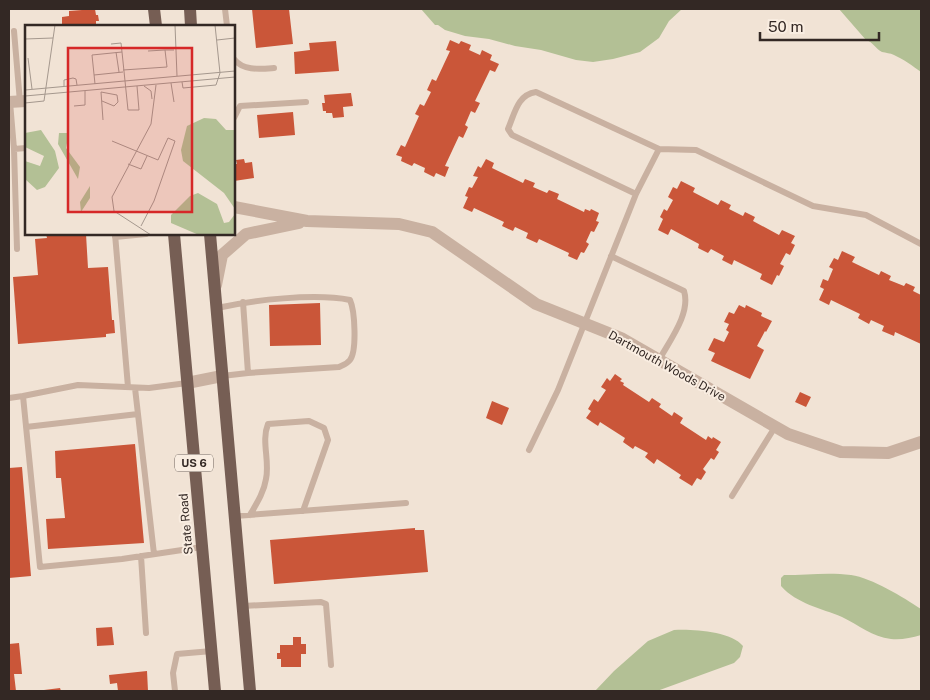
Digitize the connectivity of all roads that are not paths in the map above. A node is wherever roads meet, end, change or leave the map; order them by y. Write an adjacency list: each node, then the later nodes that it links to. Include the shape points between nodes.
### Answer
1 (154, 9): 4 (main road)
2 (190, 9): 5 (main road)
3 (225, 9): 6 (lane)
4 (156, 25)
5 (191, 25)
6 (227, 25)
7 (14, 30): 10 (lane)
8 (235, 60): 9 (lane, via 238,65 256,70)
9 (274, 68)
10 (16, 102): 14 (lane)
11 (306, 102): 12 (lane, via 240,106)
12 (235, 116)
13 (25, 148): 14 (lane)
14 (14, 149): 23 (lane)
15 (659, 149): 16 (lane); 16 (lane, via 536,92 518,103 508,130 512,135); 22 (lane, via 696,150 813,206 866,215)
16 (636, 194): 24 (lane)
17 (235, 207): 18 (street, Dartmouth Woods Drive)
18 (307, 221): 25 (street, Dartmouth Woods Drive, via 246,234 222,254); 28 (street, Dartmouth Woods Drive, via 399,224 432,232 536,304)
19 (115, 235): 33 (lane)
20 (174, 235): 32 (main road, State Road / US 6)
21 (210, 235): 25 (main road, US 6)
22 (921, 244)
23 (17, 249)
24 (611, 256): 28 (lane); 29 (lane, via 684,291 686,311)
25 (215, 288): 27 (main road, US 6)
26 (243, 302): 27 (lane); 30 (lane); 30 (lane, via 338,298 350,300 354,309 351,360 345,364)
27 (217, 308): 31 (main road, US 6)
28 (584, 323): 29 (street, Dartmouth Woods Drive, via 621,338); 40 (lane, via 558,390)
29 (659, 360): 38 (street, Dartmouth Woods Drive)
30 (248, 373): 31 (lane)
31 (222, 376): 32 (street); 45 (main road, US 6)
32 (187, 383): 33 (lane); 46 (main road, State Road / US 6)
33 (132, 388): 34 (lane, via 78,385); 36 (lane)
34 (23, 396): 35 (lane); 37 (lane)
35 (9, 398)
36 (138, 414): 37 (lane); 47 (lane)
37 (26, 427): 48 (lane, via 40,567)
38 (776, 427): 39 (street, Dartmouth Woods Drive, via 841,452 888,453); 41 (lane)
39 (921, 442)
40 (529, 450)
41 (732, 496)
42 (406, 502): 43 (lane)
43 (303, 511): 44 (lane); 44 (lane, via 328,440 324,428 309,421 268,424 265,431 267,478)
44 (250, 515): 45 (lane)
45 (235, 516): 49 (main road, US 6)
46 (202, 548): 47 (lane); 51 (main road, State Road / US 6)
47 (154, 554): 48 (lane)
48 (141, 556): 50 (lane)
49 (242, 606): 52 (lane, via 326,604); 55 (main road, US 6)
50 (146, 633)
51 (212, 651): 53 (lane, via 177,654 173,673); 54 (main road, State Road / US 6)
52 (331, 665)
53 (175, 691)
54 (215, 691)
55 (250, 691)

